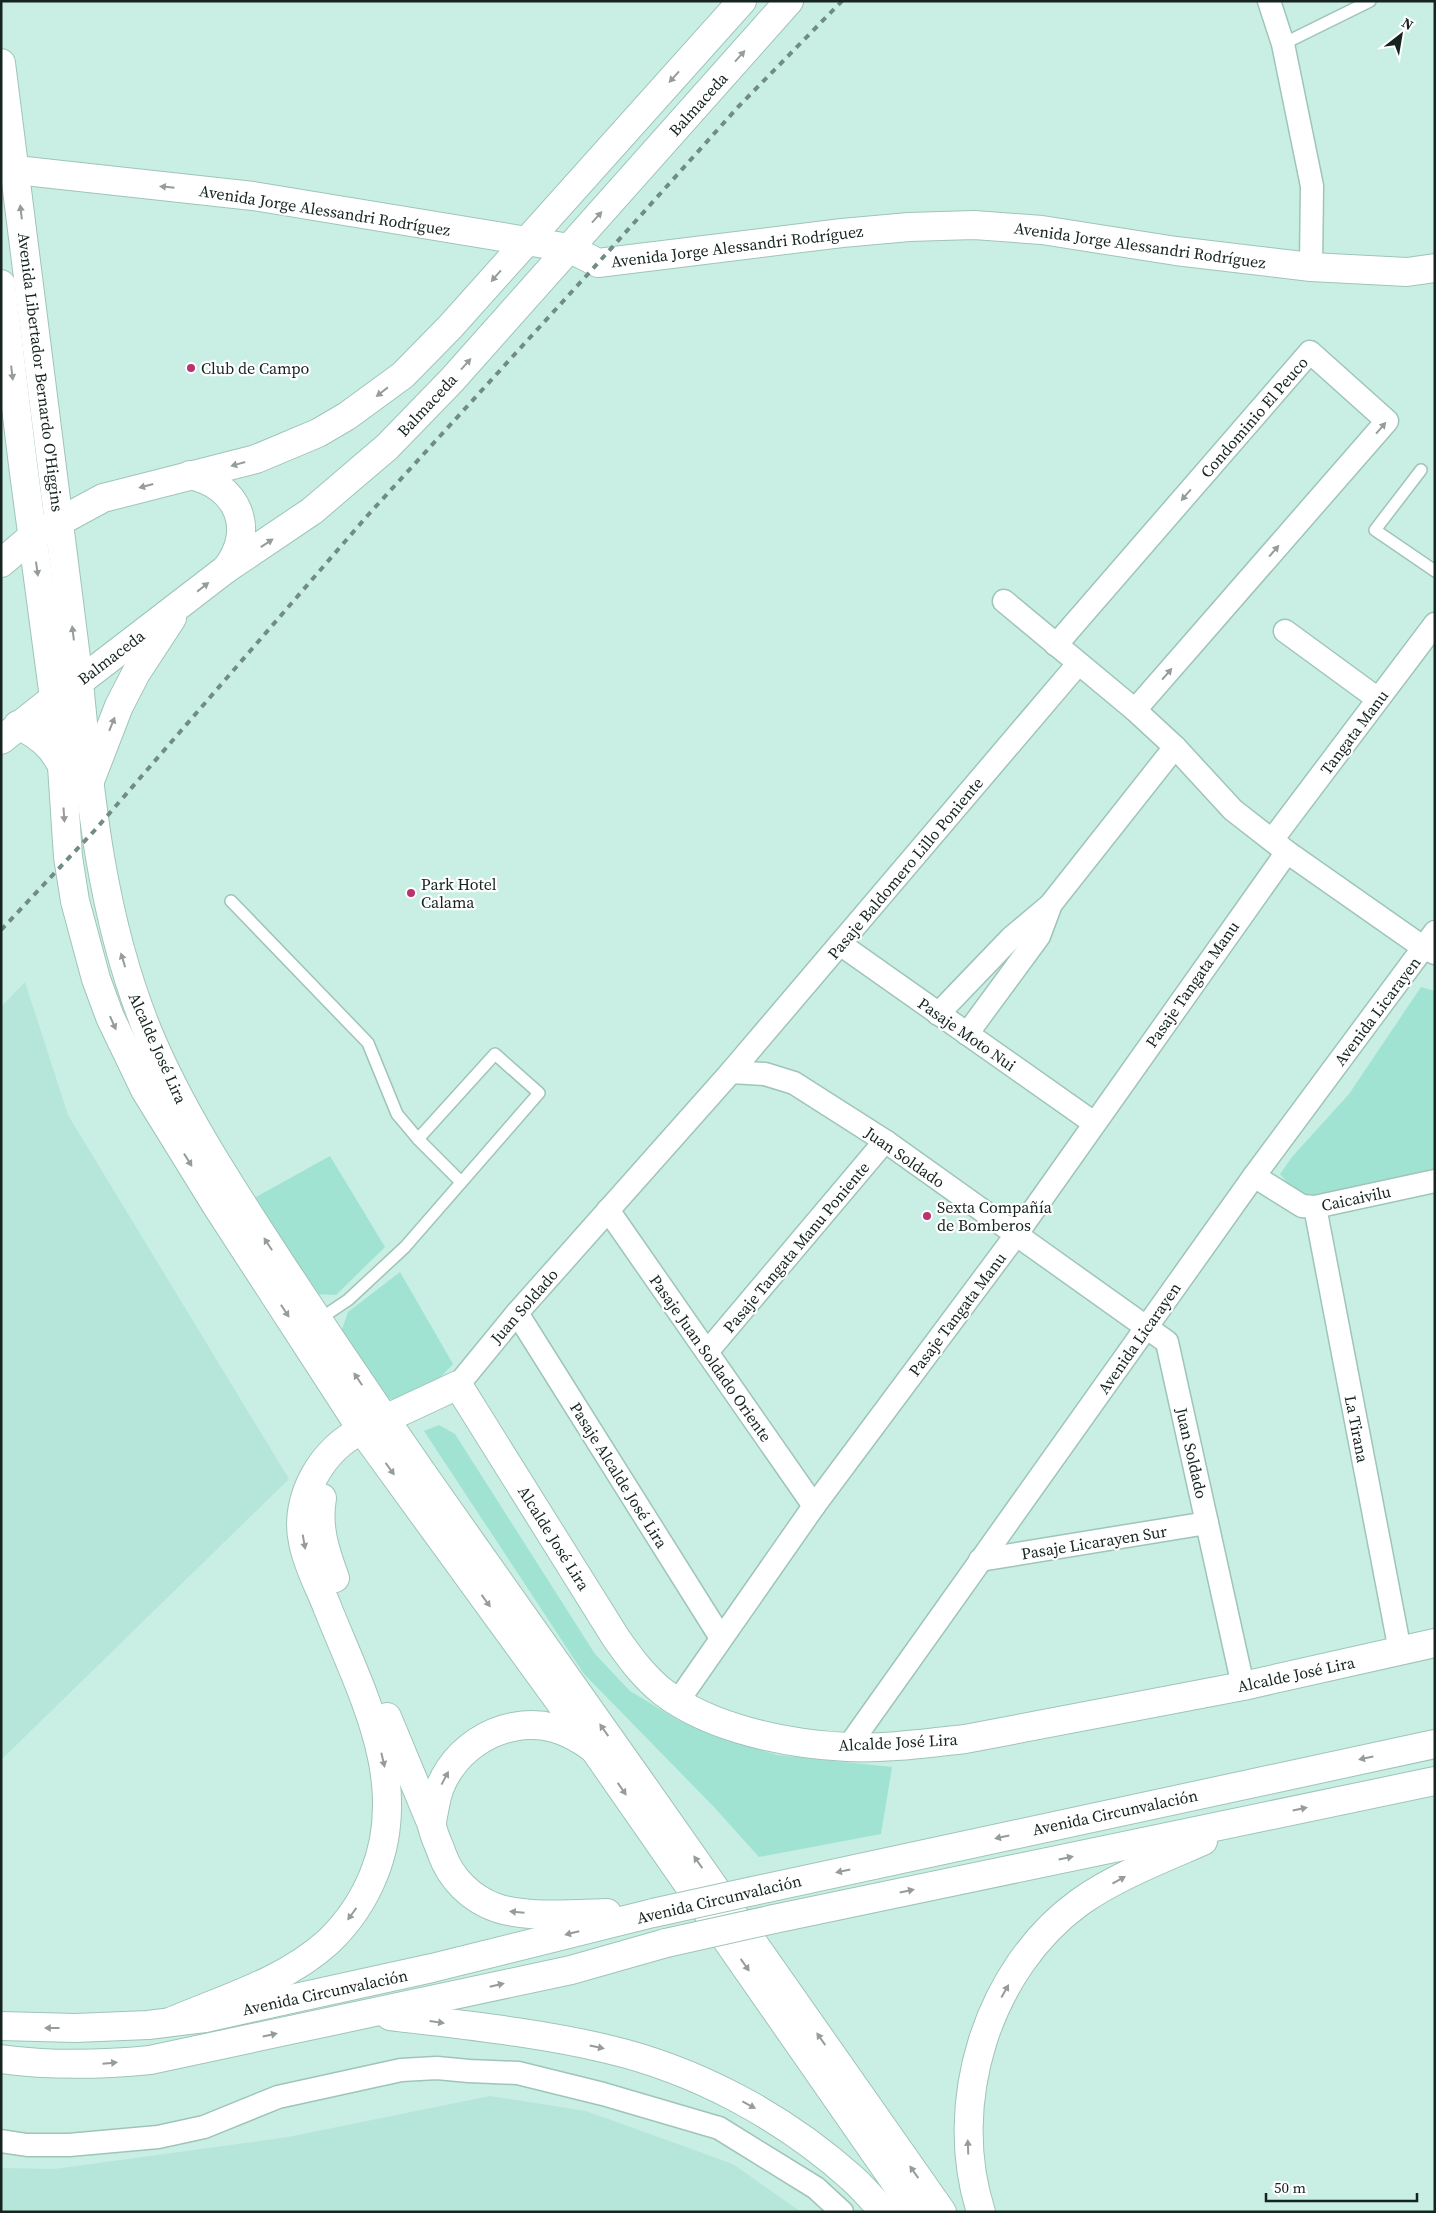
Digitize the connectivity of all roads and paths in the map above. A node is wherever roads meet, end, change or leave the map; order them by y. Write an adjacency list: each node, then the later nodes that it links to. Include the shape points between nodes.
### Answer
1 (742, 1): 8 (main road, one-way to 8)
2 (789, 1): 9 (main road, Balmaceda, one-way to 2)
3 (1269, 1): 5 (street)
4 (1370, 1): 5 (lane)
5 (1283, 44): 10 (street, via 1312,186)
6 (1, 62): 7 (main road, Avenida Libertador Bernardo O'Higgins)
7 (16, 170): 8 (main road, Avenida Jorge Alessandri Rodríguez, one-way to 7, via 252,196); 14 (main road, Avenida Libertador Bernardo O'Higgins, one-way to 7)
8 (526, 241): 9 (main road, Avenida Jorge Alessandri Rodríguez); 15 (main road, one-way to 15, via 403,376 376,397 287,447 256,459)
9 (569, 248): 10 (main road, Avenida Jorge Alessandri Rodríguez, via 598,263 842,233 974,225 1042,230 1176,251); 20 (main road, Balmaceda, one-way to 9, via 312,511 387,447 452,380)
10 (1311, 267): 11 (main road, Avenida Jorge Alessandri Rodríguez, via 1407,272)
11 (1435, 268)
12 (2, 293): 18 (main road, Avenida Libertador Bernardo O'Higgins, one-way to 18)
13 (1420, 470): 21 (lane, via 1375,530)
14 (52, 473): 16 (main road, via 74,488); 17 (main road, Avenida Libertador Bernardo O'Higgins)
15 (190, 475): 16 (main road, one-way to 16); 20 (main road, via 213,482 237,508 242,533 234,559)
16 (103, 498): 17 (main road)
17 (59, 522): 18 (main road); 28 (main road, Avenida Libertador Bernardo O'Higgins, one-way to 17)
18 (33, 536): 19 (main road); 29 (main road, Avenida Libertador Bernardo O'Higgins, one-way to 29)
19 (1, 564)
20 (226, 569): 23 (main road, Balmaceda, one-way to 20)
21 (1435, 571)
22 (1004, 601): 26 (street)
23 (180, 605): 28 (main road, Balmaceda); 35 (main road, one-way to 23, via 119,706 136,673)
24 (1435, 624): 30 (street, Tangata Manu)
25 (1285, 631): 30 (street)
26 (1056, 645): 27 (street); 31 (street, Condominio El Peuco, one-way to 26, via 1388,421 1310,352)
27 (1078, 664): 31 (street); 39 (street, Pasaje Baldomero Lillo Poniente)
28 (79, 682): 29 (main road, Balmaceda); 35 (main road, Alcalde José Lira)
29 (54, 698): 32 (main road, Balmaceda); 34 (main road, Alcalde José Lira)
30 (1378, 699): 36 (street, Tangata Manu)
31 (1130, 716): 33 (street)
32 (10, 733): 34 (main road, via 40,737)
33 (1175, 747): 36 (street, via 1233,810); 38 (street)
34 (62, 766): 58 (main road, Alcalde José Lira, one-way to 58, via 67,848 75,901 96,979 123,1046 216,1206)
35 (88, 786): 54 (main road, Alcalde José Lira, one-way to 35, via 186,1112 154,1045 134,993 113,921)
36 (1279, 846): 40 (street); 44 (street, Pasaje Tangata Manu)
37 (231, 901): 45 (lane, via 368,1043 396,1114)
38 (1051, 904): 41 (street, via 1011,938); 42 (street, via 1038,936)
39 (840, 944): 41 (street, Pasaje Moto Nui); 43 (street, Pasaje Baldomero Lillo Poniente)
40 (1431, 944): 47 (street, Avenida Licarayen)
41 (938, 1014): 42 (street, Pasaje Moto Nui)
42 (967, 1034): 44 (street, Pasaje Moto Nui)
43 (731, 1072): 46 (street, Juan Soldado, via 765,1074 794,1084); 51 (street, Juan Soldado)
44 (1094, 1123): 52 (street, Pasaje Tangata Manu)
45 (418, 1140): 49 (lane); 49 (lane, via 495,1054 539,1094)
46 (885, 1141): 52 (street, Juan Soldado); 56 (street, Pasaje Tangata Manu Poniente)
47 (1254, 1176): 50 (street, Caicaivilu, via 1302,1206); 55 (street, Avenida Licarayen)
48 (1435, 1181): 50 (street, Caicaivilu)
49 (461, 1182): 54 (lane, via 405,1247 348,1300)
50 (1314, 1207): 64 (street, La Tirana)
51 (608, 1210): 53 (street, Juan Soldado); 56 (street, Pasaje Juan Soldado Oriente)
52 (1016, 1235): 55 (street, Juan Soldado); 59 (street, Pasaje Tangata Manu)
53 (517, 1313): 57 (street, Juan Soldado); 62 (street, Pasaje Alcalde José Lira)
54 (318, 1320): 58 (main road, Alcalde José Lira, one-way to 54)
55 (1147, 1326): 60 (street, Juan Soldado, via 1167,1342); 61 (street, Avenida Licarayen)
56 (707, 1352): 59 (street, Pasaje Juan Soldado Oriente)
57 (458, 1385): 58 (main road); 66 (main road, Alcalde José Lira, via 629,1658 645,1676)
58 (373, 1425): 69 (main road, Alcalde José Lira, one-way to 69); 72 (main road, via 344,1447 331,1469 321,1501 321,1534 376,1691); 75 (main road, one-way to 75, via 348,1436 335,1447 315,1475 304,1507 302,1541 370,1713 384,1762 388,1817 378,1863 358,1905 329,1941 311,1956 270,1980); 82 (main road, Alcalde José Lira, one-way to 58, via 709,1876)
59 (814, 1506): 62 (street, Pasaje Tangata Manu)
60 (1207, 1523): 61 (street, Pasaje Licarayen Sur); 65 (street, Juan Soldado)
61 (980, 1560): 68 (street, Avenida Licarayen)
62 (721, 1638): 66 (street, Pasaje Tangata Manu)
63 (1435, 1643): 64 (main road, Alcalde José Lira)
64 (1400, 1650): 65 (main road, Alcalde José Lira)
65 (1243, 1686): 68 (main road, Alcalde José Lira, via 965,1738)
66 (678, 1701): 68 (main road, Alcalde José Lira, via 750,1732)
67 (1435, 1744): 73 (main road, Avenida Circunvalación, one-way to 73, bridge)
68 (848, 1747)
69 (594, 1749): 72 (main road, one-way to 69, via 436,1798 450,1768 487,1736 511,1728 537,1725 570,1733); 81 (main road, Alcalde José Lira, one-way to 81)
70 (1435, 1781): 71 (main road, Avenida Circunvalación, one-way to 70)
71 (1252, 1819): 74 (main road, Avenida Circunvalación, one-way to 71, bridge, via 570,1970 666,1943 774,1919); 83 (main road, one-way to 71, via 972,2186 969,2160 972,2080 978,2054 998,2004 1025,1959 1060,1919 1081,1901 1137,1870)
72 (432, 1825): 73 (main road, one-way to 72, via 556,1914 497,1908 470,1893 451,1873)
73 (653, 1913): 75 (main road, Avenida Circunvalación, one-way to 75, via 313,1995 205,2018)
74 (371, 2013): 77 (main road, Avenida Circunvalación, one-way to 74, via 61,2065 150,2060); 80 (main road, one-way to 80, via 568,2041 648,2061 686,2075 791,2131 854,2180)
75 (170, 2022): 76 (main road, Avenida Circunvalación, one-way to 76, via 75,2028)
76 (1, 2026)
77 (1, 2059)
78 (1, 2141): 79 (street, via 69,2145 158,2137 204,2127 278,2097 401,2070 437,2068 518,2073 719,2128 816,2188)
79 (842, 2212)
80 (884, 2212)
81 (916, 2212)
82 (942, 2212)
83 (981, 2212)

